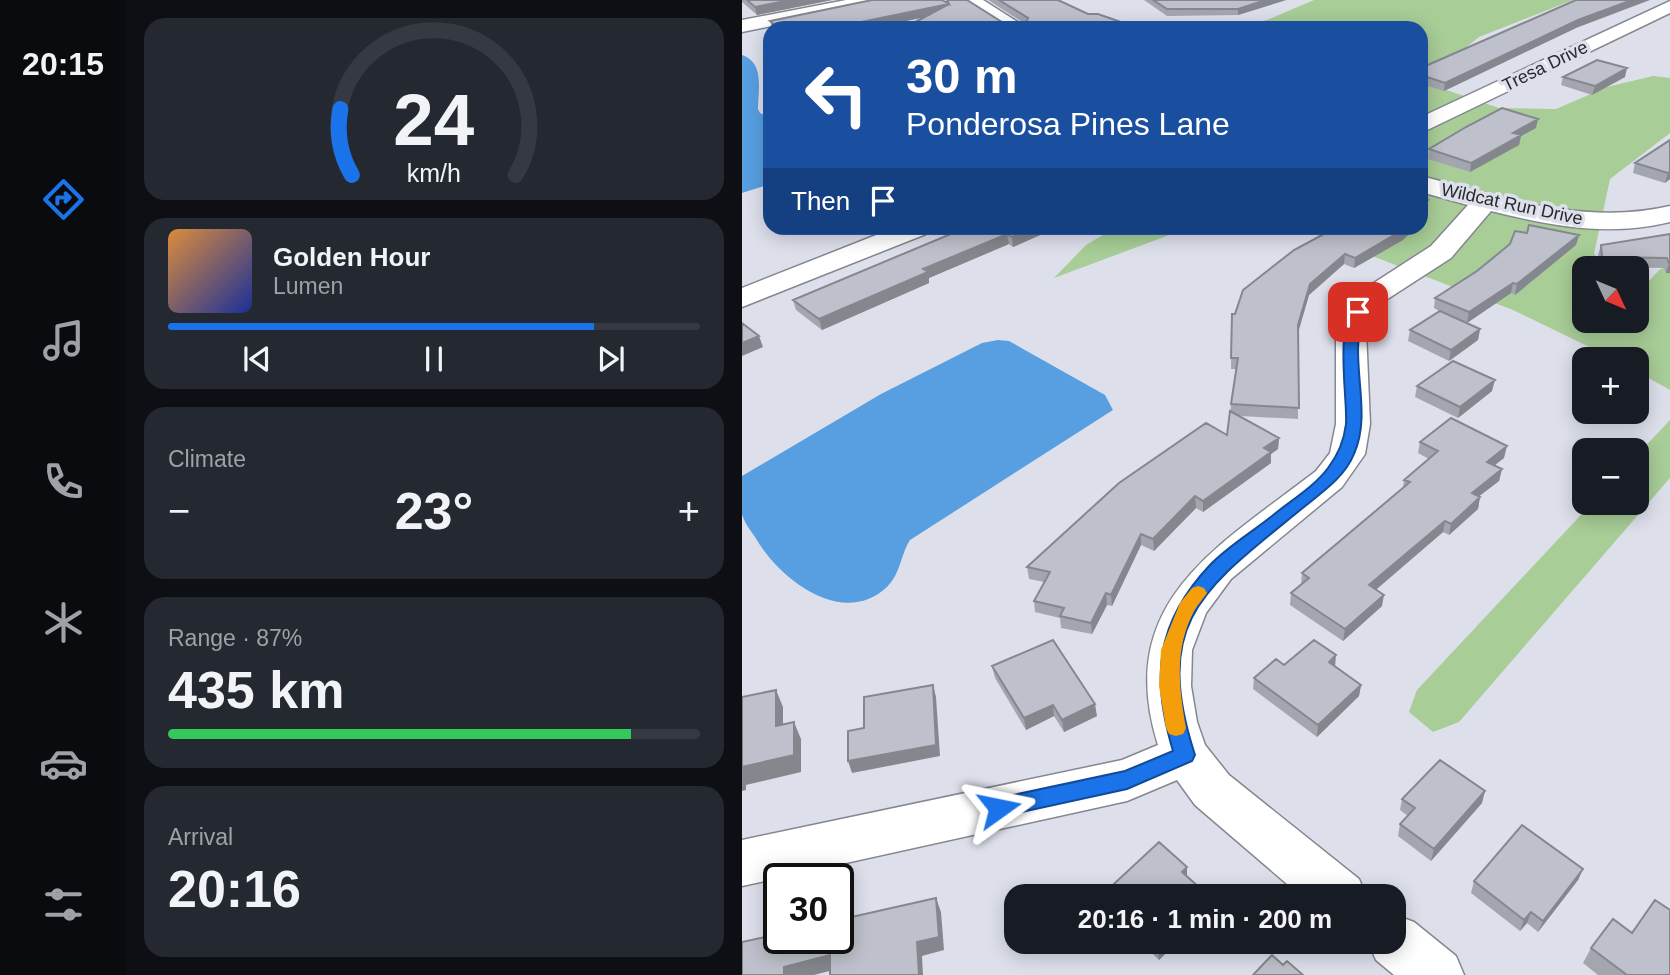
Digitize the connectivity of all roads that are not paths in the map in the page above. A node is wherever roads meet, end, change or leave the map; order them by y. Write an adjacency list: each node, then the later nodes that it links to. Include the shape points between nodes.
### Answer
1 (873, 0): 4 (street)
2 (970, 0): 5 (street)
3 (1670, 6): 8 (street, Tresa Drive)
4 (767, 21)
5 (1005, 21)
6 (763, 22): 7 (street)
7 (742, 26)
8 (1428, 123)
9 (1428, 186): 10 (street, Wildcat Run Drive)
10 (1486, 200): 11 (street, Wildcat Run Drive, via 1560,218 1641,220); 14 (street, via 1440,252 1376,294 1358,312 1350,330 1353,424 1347,454 1329,478 1216,569 1186,607 1170,650 1169,686)
11 (1670, 214)
12 (900, 235): 13 (street)
13 (742, 298)
14 (1185, 755): 15 (street, via 1127,780); 16 (street, via 1212,790)
15 (742, 863)
16 (1326, 884)
17 (1406, 950): 18 (street)
18 (1436, 975)

